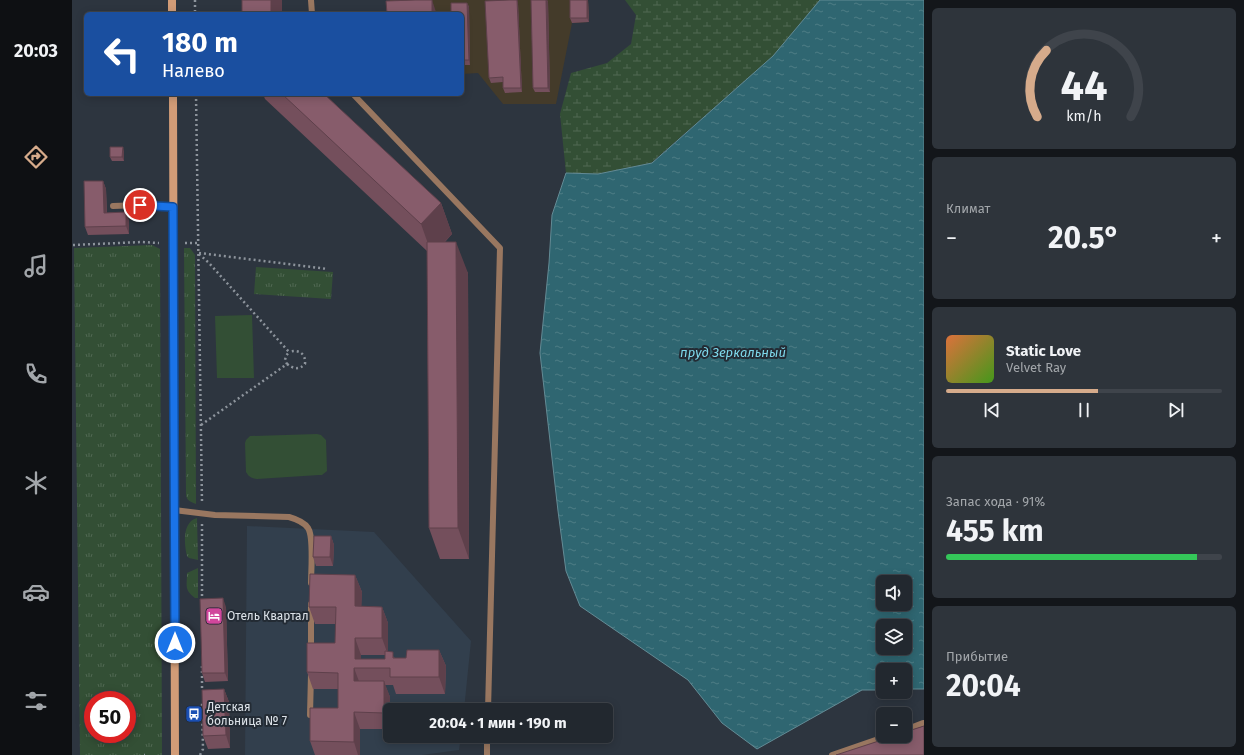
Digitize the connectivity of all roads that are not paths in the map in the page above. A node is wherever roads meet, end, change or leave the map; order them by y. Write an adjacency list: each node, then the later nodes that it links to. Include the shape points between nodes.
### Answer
1 (172, 0): 3 (main road)
2 (311, 0): 4 (lane)
3 (172, 12)
4 (312, 12)
5 (173, 96): 8 (main road)
6 (355, 96): 14 (lane, via 500,248)
7 (113, 206): 8 (lane)
8 (173, 207): 9 (main road)
9 (174, 510): 10 (lane, via 215,515 289,517 305,524 311,538); 20 (main road)
10 (311, 593)
11 (311, 601): 12 (lane)
12 (311, 655)
13 (310, 671): 16 (lane)
14 (488, 703)
15 (923, 723): 17 (lane)
16 (310, 725)
17 (912, 727)
18 (876, 740): 22 (lane)
19 (487, 743): 21 (lane)
20 (175, 755)
21 (487, 755)
22 (832, 755)

